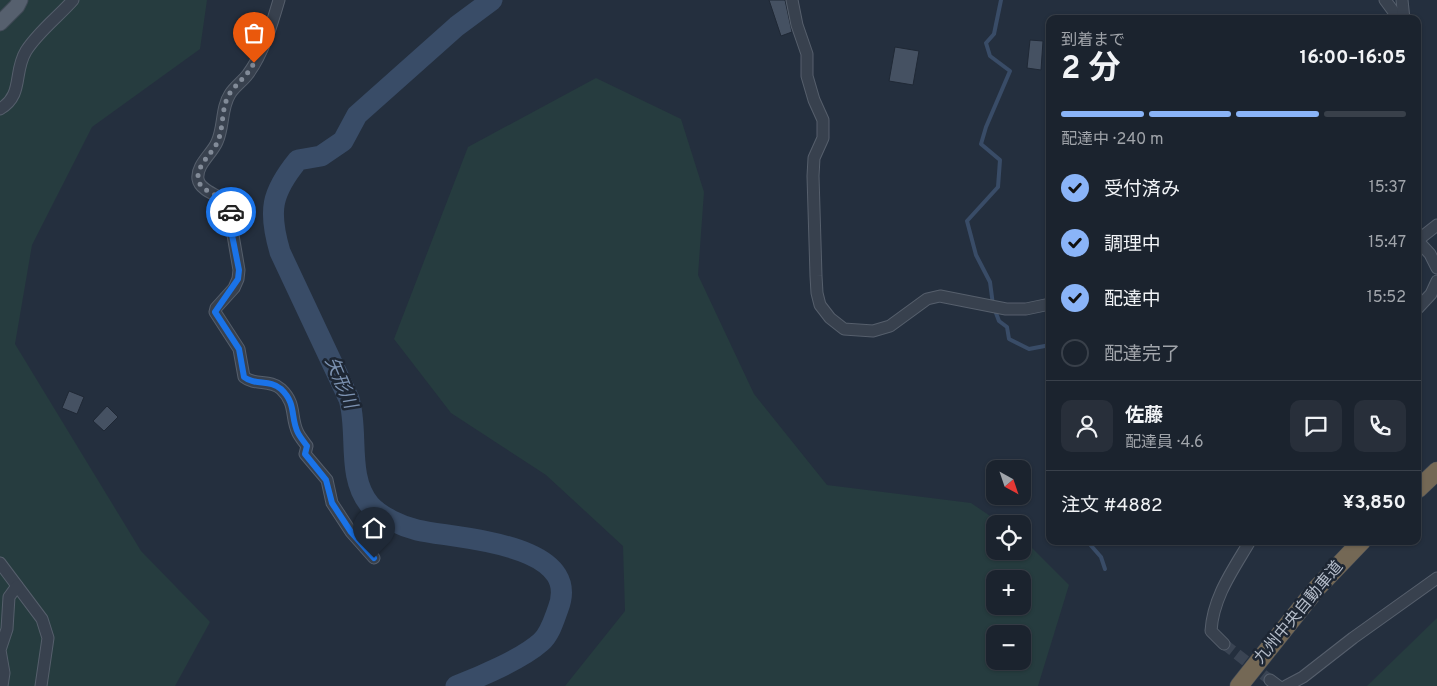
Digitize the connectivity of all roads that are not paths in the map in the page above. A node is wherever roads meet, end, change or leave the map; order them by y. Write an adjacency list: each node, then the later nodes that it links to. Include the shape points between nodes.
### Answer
1 (20, 0): 9 (main road)
2 (73, 0): 10 (street, via 25,52 14,96)
3 (279, 0): 25 (street, via 248,74 230,93 222,130 198,179 201,186 231,204 238,279 215,312 239,349 244,377 254,382 272,383 281,388 288,398 298,433 307,446 305,454 326,480 332,503 346,525)
4 (792, 0): 16 (street, via 807,54 814,100 823,120 824,138 814,158 813,176 816,285 820,305 836,324 862,332 890,326 927,299 940,296 1006,309)
5 (1385, 0): 7 (street)
6 (1402, 0): 8 (street)
7 (1396, 15)
8 (1404, 15)
9 (0, 23)
10 (0, 109)
11 (1437, 225): 12 (street)
12 (1421, 238)
13 (1421, 244): 14 (street)
14 (1437, 268)
15 (1437, 281): 17 (street)
16 (1046, 305)
17 (1421, 305)
18 (1437, 457): 19 (highway)
19 (1421, 471)
20 (1437, 471): 21 (highway)
21 (1421, 485)
22 (1248, 545): 29 (street, via 1218,597 1211,620 1211,631)
23 (1343, 545): 32 (highway, 九州中央自動車道)
24 (1358, 545): 33 (highway, 九州中央自動車道, via 1317,588)
25 (374, 558)
26 (0, 563): 28 (street)
27 (1437, 578): 34 (street, via 1304,677)
28 (17, 586): 30 (street, via 10,597 7,629 0,650 4,673); 31 (street, via 42,619 48,638)
29 (1224, 644)
30 (2, 686)
31 (41, 686)
32 (1226, 686)
33 (1239, 686)
34 (1286, 686)

